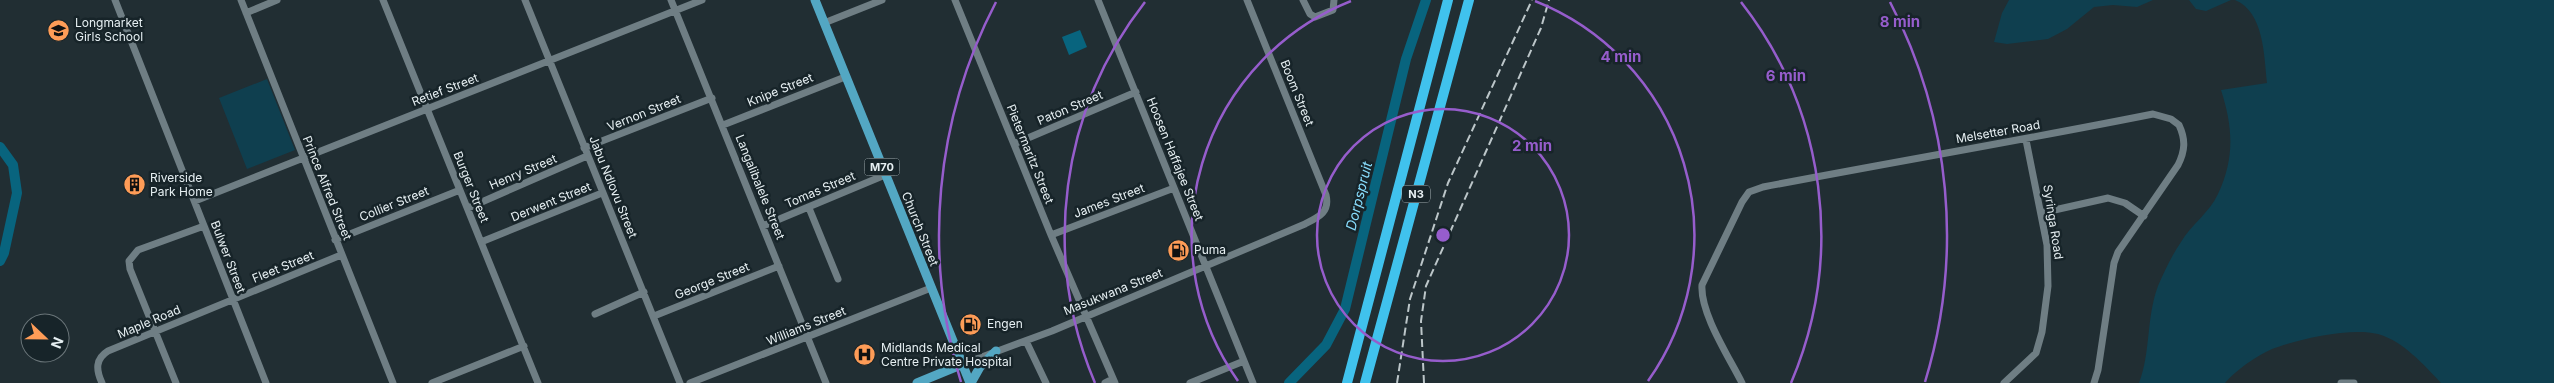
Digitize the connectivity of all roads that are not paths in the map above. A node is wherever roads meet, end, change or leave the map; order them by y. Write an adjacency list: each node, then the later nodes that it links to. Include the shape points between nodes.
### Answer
1 (115, 0): 36 (street, Bulwer Street)
2 (241, 0): 18 (street, Prince Alfred Street)
3 (277, 0): 18 (street)
4 (383, 0): 24 (street, Burger Street)
5 (525, 0): 20 (street, Jabu Ndlovu Street)
6 (671, 0): 17 (street, Langalibalele Street)
7 (702, 0): 17 (street, Retief Street)
8 (815, 0): 19 (main road, Church Street / M70)
9 (882, 0): 19 (street)
10 (954, 0): 27 (street, Pietermaritz Street)
11 (1098, 0): 22 (street, Hoosen Haffajee Street)
12 (1247, 0): 35 (street, Boom Street)
13 (1303, 0): 14 (street, via 1315,17 1333,10)
14 (1334, 0)
15 (1448, 0): 41 (highway, N3)
16 (1469, 2): 82 (highway, N3)
17 (676, 11): 20 (street, Retief Street); 23 (street, Langalibalele Street)
18 (246, 13): 30 (street, Prince Alfred Street)
19 (824, 23): 21 (main road, Church Street / M70)
20 (550, 62): 24 (street, Retief Street); 28 (street, Jabu Ndlovu Street)
21 (845, 77): 25 (street, Knipe Street); 31 (main road, Church Street / M70)
22 (1136, 92): 27 (street, Paton Street); 32 (street, Hoosen Haffajee Street)
23 (712, 98): 25 (street, Langalibalele Street); 28 (street, Vernon Street)
24 (427, 109): 30 (street, Retief Street); 33 (street, Burger Street)
25 (723, 125): 43 (street, Langalibalele Street)
26 (2026, 140): 39 (street, Syringa Road); 40 (street, Melsetter Road, via 2152,114 2171,118 2181,128 2184,153); 83 (street, Melsetter Road, via 1907,159 1749,192 1702,285 1706,310)
27 (1014, 144): 44 (street, Pietermaritz Street)
28 (584, 148): 29 (street, Jabu Ndlovu Street)
29 (588, 156): 34 (street, Jabu Ndlovu Street); 37 (street, Henry Street)
30 (302, 157): 36 (street, Retief Street); 45 (street, Prince Alfred Street)
31 (885, 175): 38 (street, Tomas Street); 51 (main road, Church Street / M70)
32 (1174, 188): 44 (street, James Street); 49 (street, Hoosen Haffajee Street)
33 (460, 190): 37 (street, Burger Street); 45 (street, Collier Street)
34 (602, 193): 46 (street, Derwent Street); 52 (street, Jabu Ndlovu Street)
35 (1326, 195): 49 (street, Masukwana Street, via 1326,209 1319,217)
36 (195, 201): 42 (street, Bulwer Street)
37 (468, 208): 46 (street, Burger Street)
38 (809, 208): 43 (street, Tomas Street); 50 (street)
39 (2041, 213): 40 (street, via 2108,198 2125,203); 84 (street, Syringa Road, via 2049,274 2040,342 2032,358)
40 (2144, 216): 85 (street, Melsetter Road, via 2118,252 2114,263)
41 (1390, 219): 80 (highway, via 1376,248); 81 (highway, N3)
42 (204, 226): 53 (street, Bulwer Street); 57 (street, via 138,250 131,257 130,269)
43 (764, 226): 48 (street, Langalibalele Street)
44 (1051, 236): 56 (street, Pietermaritz Street)
45 (335, 240): 47 (street, Prince Alfred Street)
46 (481, 242): 60 (street, Burger Street)
47 (342, 255): 53 (street, Fleet Street); 68 (street, Prince Alfred Street)
48 (779, 266): 55 (street, George Street); 58 (street, Langalibalele Street)
49 (1206, 267): 56 (street, Masukwana Street); 62 (street, Hoosen Haffajee Street)
50 (838, 278)
51 (930, 288): 58 (street, Williams Street); 63 (main road, Church Street / M70)
52 (644, 292): 54 (street); 55 (street, Jabu Ndlovu Street)
53 (233, 300): 57 (street, Maple Road); 67 (street, Bulwer Street)
54 (595, 314)
55 (654, 316): 71 (street, Jabu Ndlovu Street)
56 (1085, 316): 59 (street, Masukwana Street); 64 (street, Pietermaritz Street)
57 (156, 330): 65 (street, Maple Road, via 101,356 97,366); 66 (street)
58 (808, 338): 72 (street, Williams Street); 73 (street, Langalibalele Street)
59 (1026, 340): 61 (street, Masukwana Street); 76 (street)
60 (524, 346): 69 (street); 70 (street, Burger Street)
61 (996, 351): 63 (street, Masukwana Street); 75 (main road)
62 (1244, 361): 78 (street); 79 (street, Hoosen Haffajee Street)
63 (963, 364): 74 (main road, Masukwana Street); 75 (main road, Church Street / M70)
64 (1114, 381): 77 (street)
65 (102, 383)
66 (176, 383)
67 (266, 383)
68 (393, 383)
69 (432, 383)
70 (538, 383)
71 (680, 383)
72 (690, 383)
73 (826, 383)
74 (917, 383)
75 (970, 383)
76 (1046, 383)
77 (1105, 383)
78 (1190, 383)
79 (1253, 383)
80 (1341, 383)
81 (1347, 383)
82 (1365, 383)
83 (1742, 383)
84 (2004, 383)
85 (2094, 383)
86 (2341, 383): 87 (street)
87 (2354, 383)

